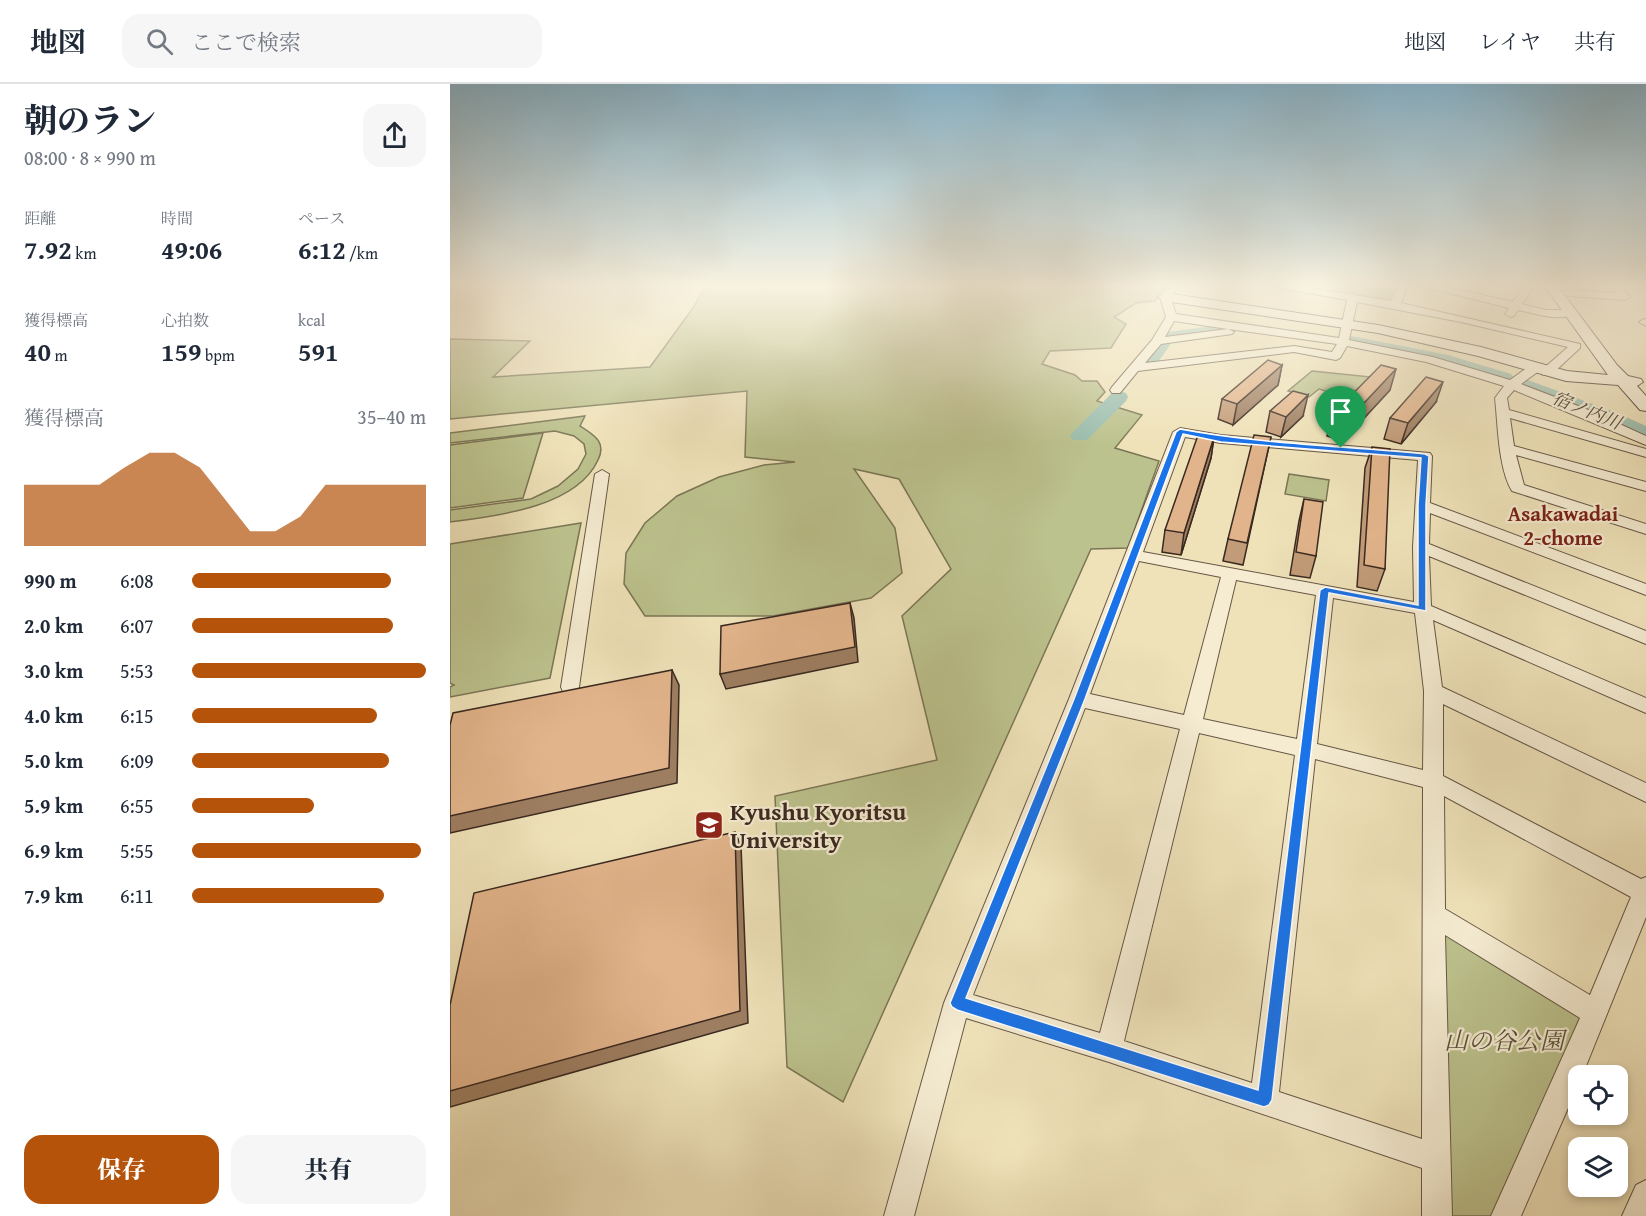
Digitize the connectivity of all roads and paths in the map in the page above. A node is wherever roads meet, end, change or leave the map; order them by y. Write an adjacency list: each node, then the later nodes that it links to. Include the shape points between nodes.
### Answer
1 (1159, 338): 9 (street)
2 (1181, 338): 9 (street)
3 (1308, 338): 10 (street)
4 (1344, 338): 10 (street)
5 (1424, 338): 12 (street)
6 (1544, 338): 12 (street, via 1576,346)
7 (1591, 338): 13 (street)
8 (1598, 338): 13 (street)
9 (1157, 341): 11 (street)
10 (1343, 343): 11 (street, via 1336,356 1294,349); 14 (street, via 1397,352)
11 (1136, 368): 15 (street)
12 (1541, 370): 13 (street); 14 (street)
13 (1628, 381): 16 (street); 17 (street)
14 (1511, 385): 18 (street, via 1501,398); 19 (street)
15 (1116, 390)
16 (1646, 394)
17 (1646, 406)
18 (1502, 412): 20 (street); 21 (street)
19 (1646, 441)
20 (1507, 448): 23 (street); 25 (street, via 1517,488)
21 (1646, 453)
22 (602, 474): 33 (street)
23 (1646, 487)
24 (1422, 505): 26 (street); 27 (street, via 1425,456 1180,432); 30 (street)
25 (1646, 529)
26 (1421, 547): 31 (street); 32 (street)
27 (1132, 555): 28 (street); 35 (street)
28 (1230, 572): 29 (street); 37 (street)
29 (1325, 590): 31 (street); 38 (street)
30 (1646, 590)
31 (1423, 609): 34 (street); 36 (street)
32 (1646, 638)
33 (570, 687)
34 (1433, 691): 39 (street); 40 (street)
35 (1079, 699): 37 (street); 43 (street)
36 (1646, 706)
37 (1191, 722): 38 (street); 45 (street)
38 (1306, 749): 39 (street); 46 (street)
39 (1434, 781): 41 (street); 42 (street)
40 (1646, 794)
41 (1645, 891): 44 (street)
42 (1433, 915): 44 (street); 47 (street)
43 (957, 1003): 45 (street); 49 (street)
44 (1596, 1013): 51 (street)
45 (1109, 1049): 46 (street)
46 (1264, 1100): 47 (street)
47 (1436, 1158): 50 (street)
48 (1646, 1195): 52 (street)
49 (899, 1216)
50 (1437, 1216)
51 (1506, 1216)
52 (1637, 1216)

